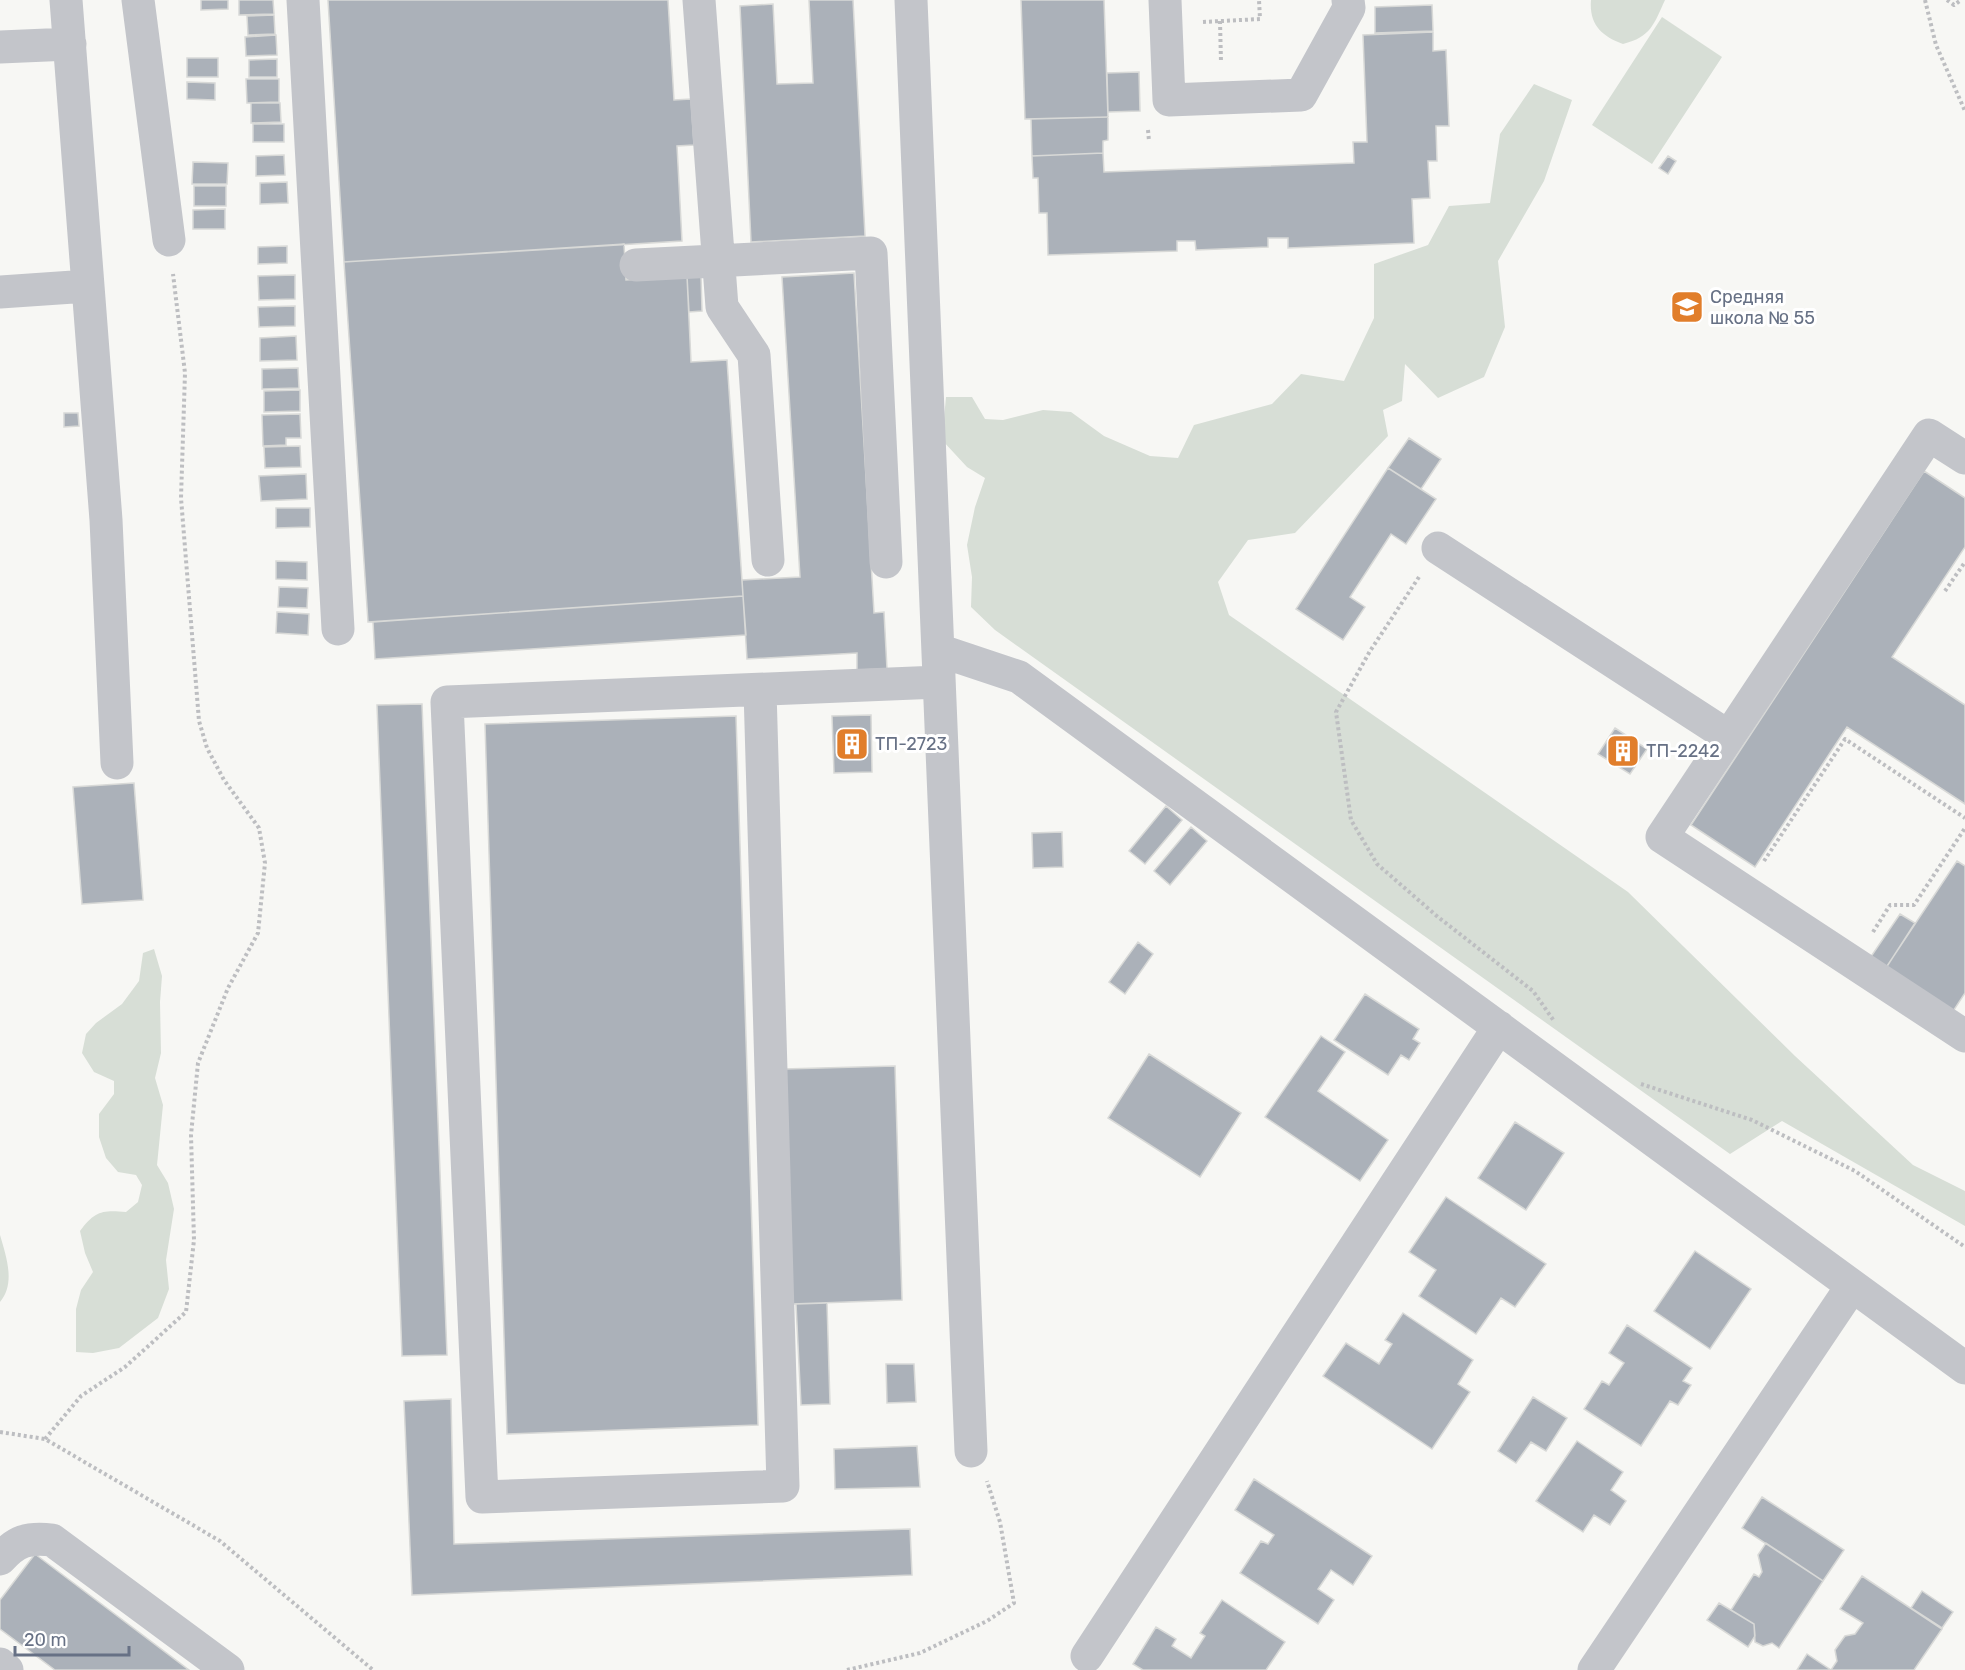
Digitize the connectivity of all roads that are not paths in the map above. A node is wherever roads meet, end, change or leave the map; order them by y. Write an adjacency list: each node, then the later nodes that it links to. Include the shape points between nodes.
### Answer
1 (66, 0): 8 (lane)
2 (138, 0): 10 (lane)
3 (303, 0): 19 (lane)
4 (699, 0): 11 (lane)
5 (911, 0): 20 (lane)
6 (1348, 0): 7 (lane, via 1349,8 1301,95 1170,99)
7 (1166, 12)
8 (70, 44): 9 (lane); 13 (lane)
9 (0, 47)
10 (169, 240)
11 (718, 261): 12 (lane); 17 (lane, via 722,307 754,355); 18 (lane, via 871,253)
12 (636, 265)
13 (88, 286): 14 (lane); 24 (lane, via 106,520)
14 (0, 291)
15 (1965, 458): 23 (lane, via 1929,435)
16 (1438, 548): 23 (lane)
17 (768, 560)
18 (886, 562)
19 (338, 629)
20 (938, 650): 21 (lane); 25 (lane, via 1018,677)
21 (939, 682): 22 (lane); 29 (lane)
22 (760, 690): 22 (lane, via 447,702 482,1497 783,1486)
23 (1728, 736): 26 (lane, via 1662,837)
24 (117, 763)
25 (1499, 1027): 27 (lane); 31 (lane)
26 (1965, 1036)
27 (1852, 1286): 28 (lane); 35 (lane)
28 (1965, 1368)
29 (971, 1451)
30 (0, 1559): 34 (lane, via 9,1549 33,1537 52,1540)
31 (1087, 1656)
32 (0, 1664): 33 (lane)
33 (8, 1670)
34 (228, 1670)
35 (1594, 1670)

